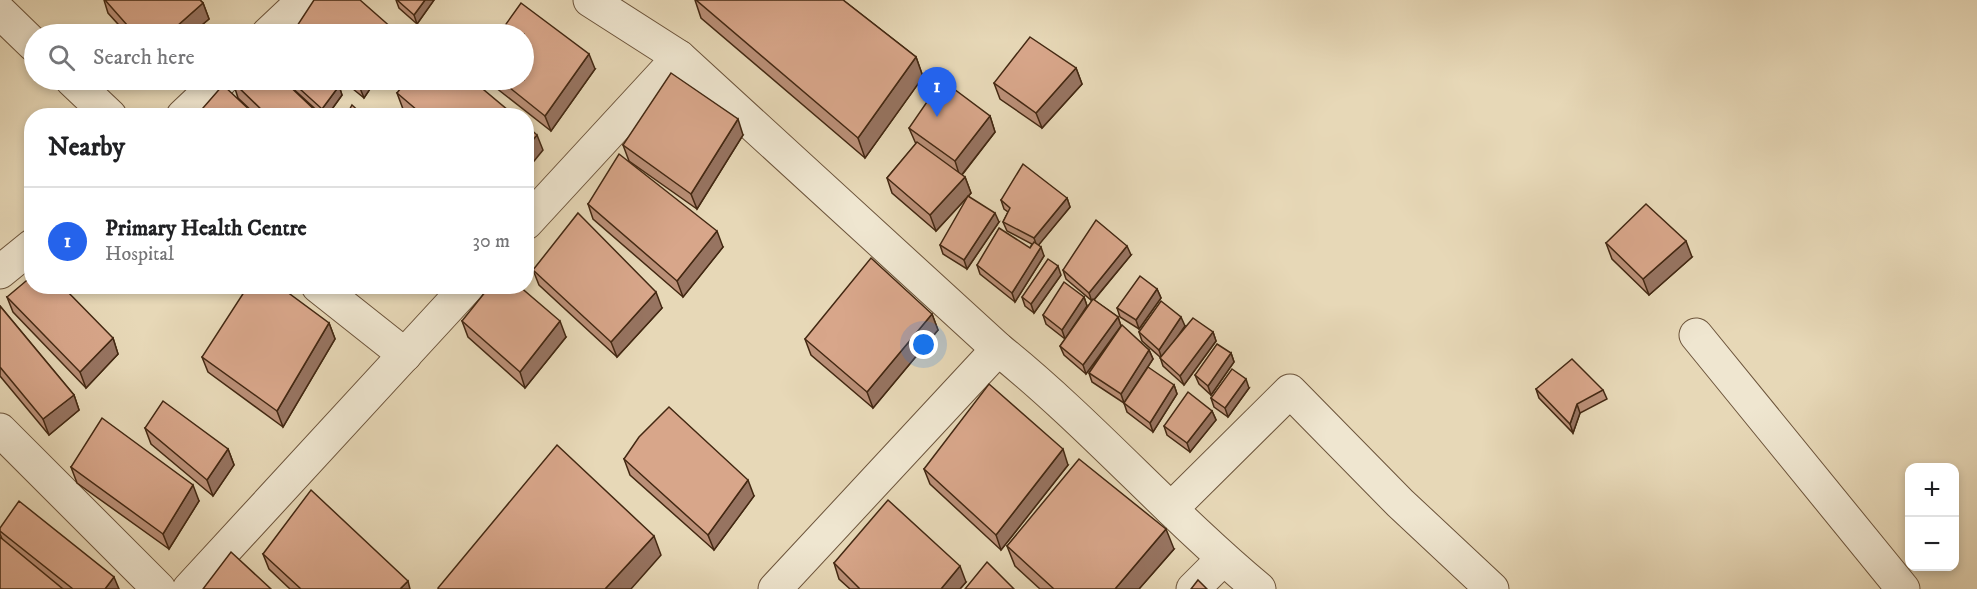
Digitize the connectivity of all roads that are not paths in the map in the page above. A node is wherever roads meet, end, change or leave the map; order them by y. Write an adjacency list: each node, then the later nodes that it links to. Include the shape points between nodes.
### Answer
1 (304, 0): 4 (street)
2 (590, 0): 6 (street)
3 (0, 12): 5 (street)
4 (279, 24)
5 (24, 35)
6 (680, 57): 11 (street); 17 (street)
7 (83, 90): 9 (street)
8 (210, 90): 10 (street)
9 (102, 108)
10 (191, 108)
11 (534, 214)
12 (24, 252): 13 (street)
13 (0, 272)
14 (328, 294): 18 (street)
15 (461, 294): 18 (street)
16 (1696, 335): 28 (street)
17 (998, 349): 20 (street, via 1048,389); 24 (street)
18 (405, 355): 23 (street)
19 (0, 430): 22 (street)
20 (1171, 509): 21 (street); 27 (street, via 1290,391)
21 (1223, 559): 25 (street); 26 (street)
22 (159, 589)
23 (189, 589)
24 (775, 589)
25 (1193, 589)
26 (1259, 589)
27 (1492, 589)
28 (1903, 589)

